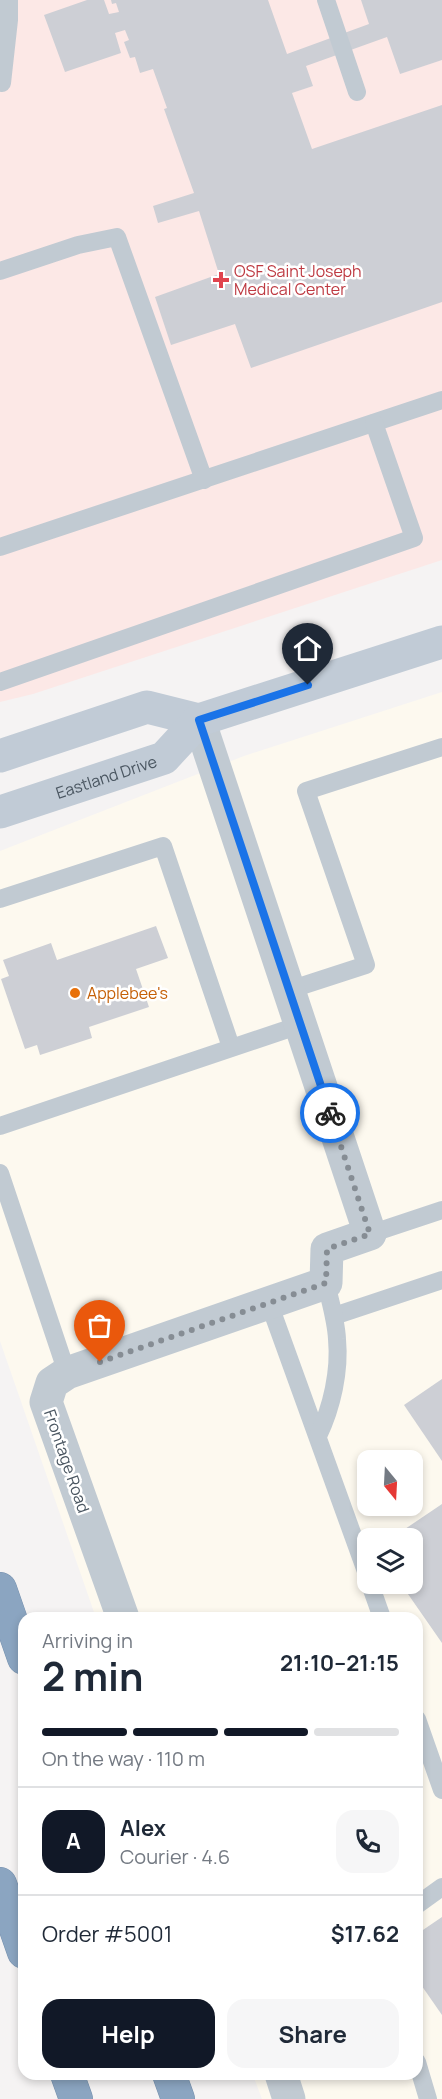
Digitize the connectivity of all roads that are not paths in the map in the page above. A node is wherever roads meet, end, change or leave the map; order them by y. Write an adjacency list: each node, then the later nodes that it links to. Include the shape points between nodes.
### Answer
1 (9, 0): 3 (lane)
2 (326, 0): 4 (lane)
3 (1, 84)
4 (357, 92)
5 (0, 271): 8 (lane, via 78,245 117,237)
6 (442, 400): 7 (lane)
7 (374, 423): 8 (lane); 11 (lane, via 414,538)
8 (204, 480): 9 (lane)
9 (0, 547)
10 (442, 642): 12 (main road, Eastland Drive)
11 (0, 682)
12 (199, 720): 14 (main road, via 147,707); 15 (main road, Eastland Drive, via 164,758); 17 (street)
13 (442, 747): 17 (lane, via 306,790 366,965)
14 (0, 756)
15 (0, 812)
16 (0, 899): 19 (lane, via 163,846)
17 (289, 990): 18 (street)
18 (300, 1024): 19 (lane); 23 (street)
19 (231, 1047): 20 (lane)
20 (0, 1126)
21 (0, 1173): 28 (lane)
22 (442, 1210): 23 (lane)
23 (370, 1234): 25 (street, via 327,1249)
24 (442, 1280): 27 (lane)
25 (326, 1283): 26 (street, Frontage Road); 27 (lane)
26 (269, 1303): 28 (street, Frontage Road); 29 (lane)
27 (334, 1316): 29 (lane, via 337,1340 332,1393 328,1416)
28 (67, 1373): 33 (street, Frontage Road, via 52,1383 46,1402)
29 (318, 1436): 30 (lane)
30 (357, 1546)
31 (0, 1589): 35 (highway)
32 (374, 1594): 34 (lane)
33 (121, 1612)
34 (380, 1612)
35 (18, 1642)
36 (423, 1736): 37 (lane)
37 (442, 1790)
38 (0, 1884): 41 (highway)
39 (442, 1887): 40 (lane)
40 (423, 1901)
41 (18, 1935)
42 (70, 2080): 46 (highway)
43 (171, 2080): 47 (highway)
44 (283, 2080): 48 (street)
45 (422, 2080): 49 (lane)
46 (76, 2099)
47 (178, 2099)
48 (289, 2099)
49 (428, 2099)

